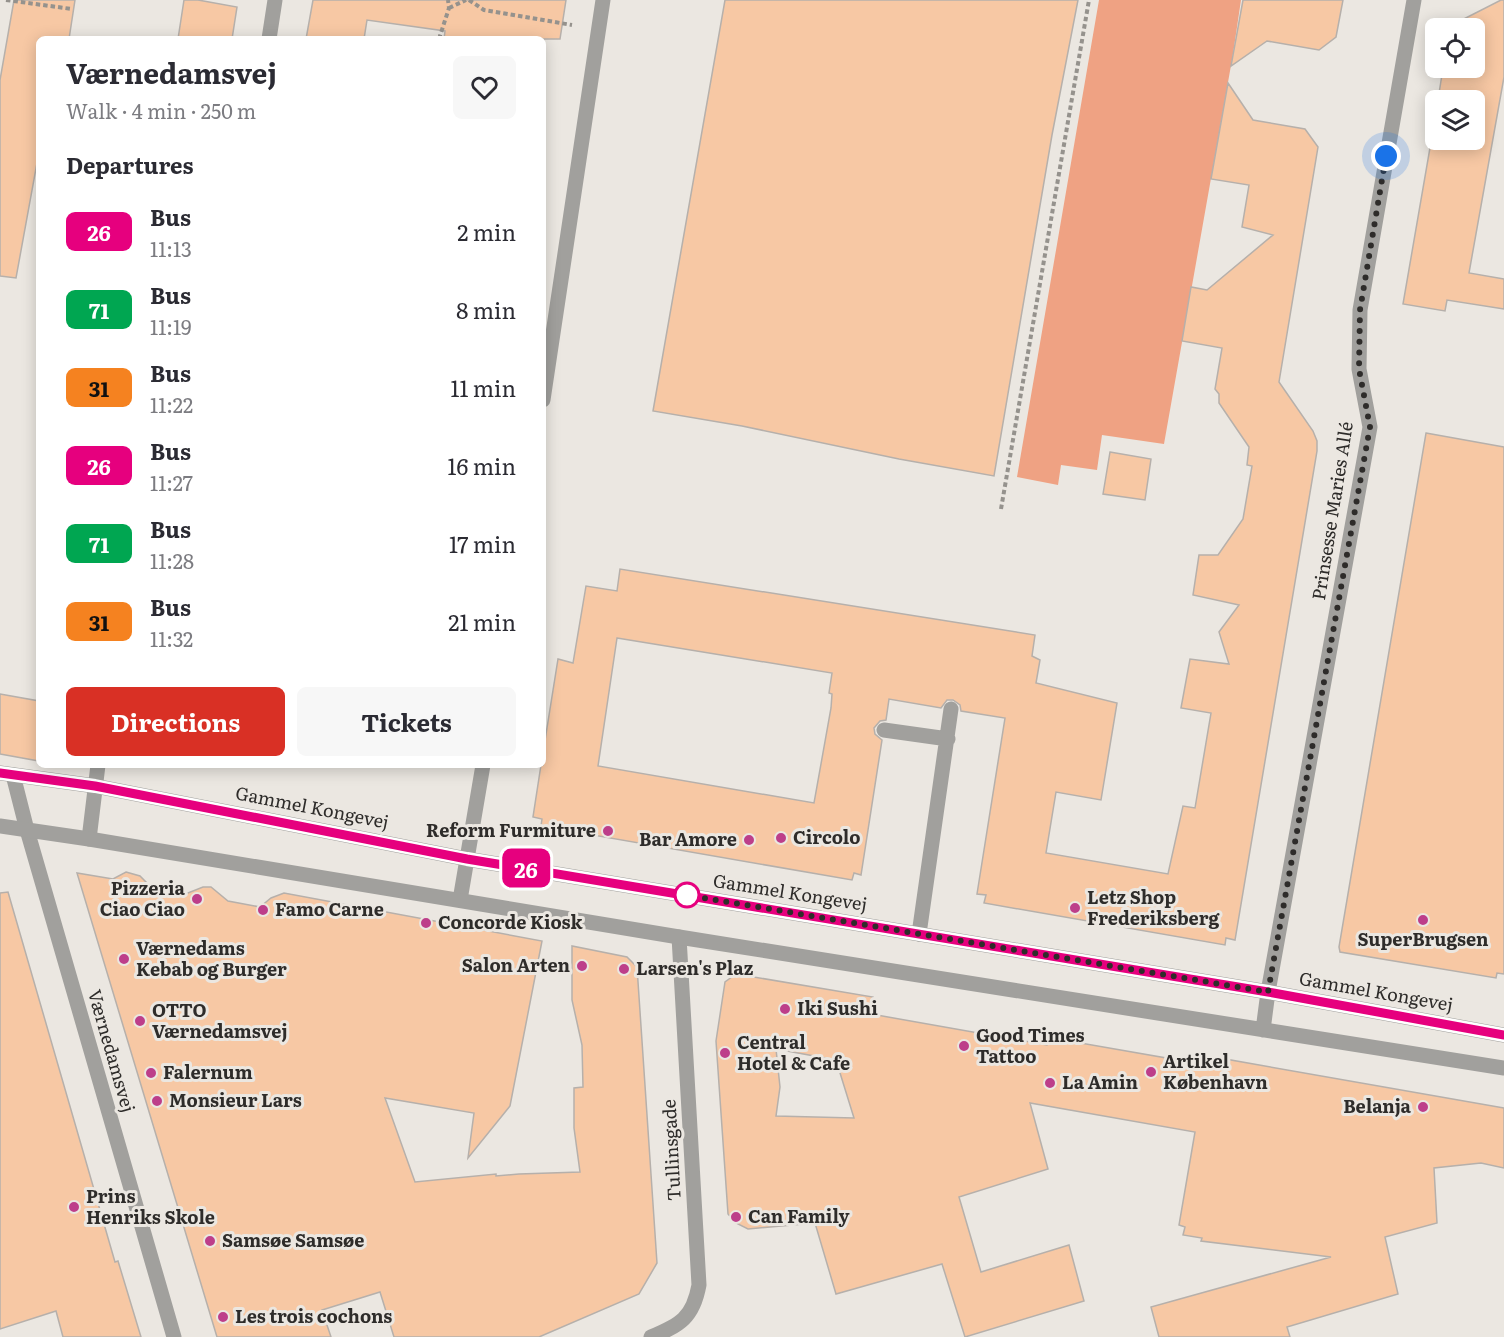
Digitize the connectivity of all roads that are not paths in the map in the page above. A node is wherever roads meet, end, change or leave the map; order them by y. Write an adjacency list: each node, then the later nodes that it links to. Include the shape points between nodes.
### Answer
1 (275, 0): 4 (street)
2 (603, 0): 5 (street)
3 (1414, 0): 20 (street, Prinsesse Maries Allé, via 1360,310 1359,369 1370,427)
4 (269, 36)
5 (546, 380)
6 (951, 710): 8 (street)
7 (884, 730): 8 (street)
8 (948, 739): 18 (street)
9 (98, 768): 12 (street)
10 (482, 768): 16 (street)
11 (7, 774): 12 (street, Gammel Kongevej); 14 (street, Værnedamsvej)
12 (95, 786): 15 (street); 16 (street, Gammel Kongevej)
13 (0, 826): 14 (street)
14 (27, 830): 15 (street); 24 (street, Værnedamsvej)
15 (89, 839): 17 (street)
16 (467, 859): 17 (street); 18 (street, Gammel Kongevej)
17 (460, 900): 19 (street)
18 (919, 934): 20 (street, Gammel Kongevej)
19 (679, 936): 21 (street); 25 (street, Tullinsgade, via 699,1285 697,1298 684,1319)
20 (1268, 992): 21 (street, Prinsesse Maries Allé); 22 (street, Gammel Kongevej)
21 (1263, 1030): 23 (street)
22 (1504, 1035)
23 (1504, 1068)
24 (174, 1337)
25 (651, 1337)

